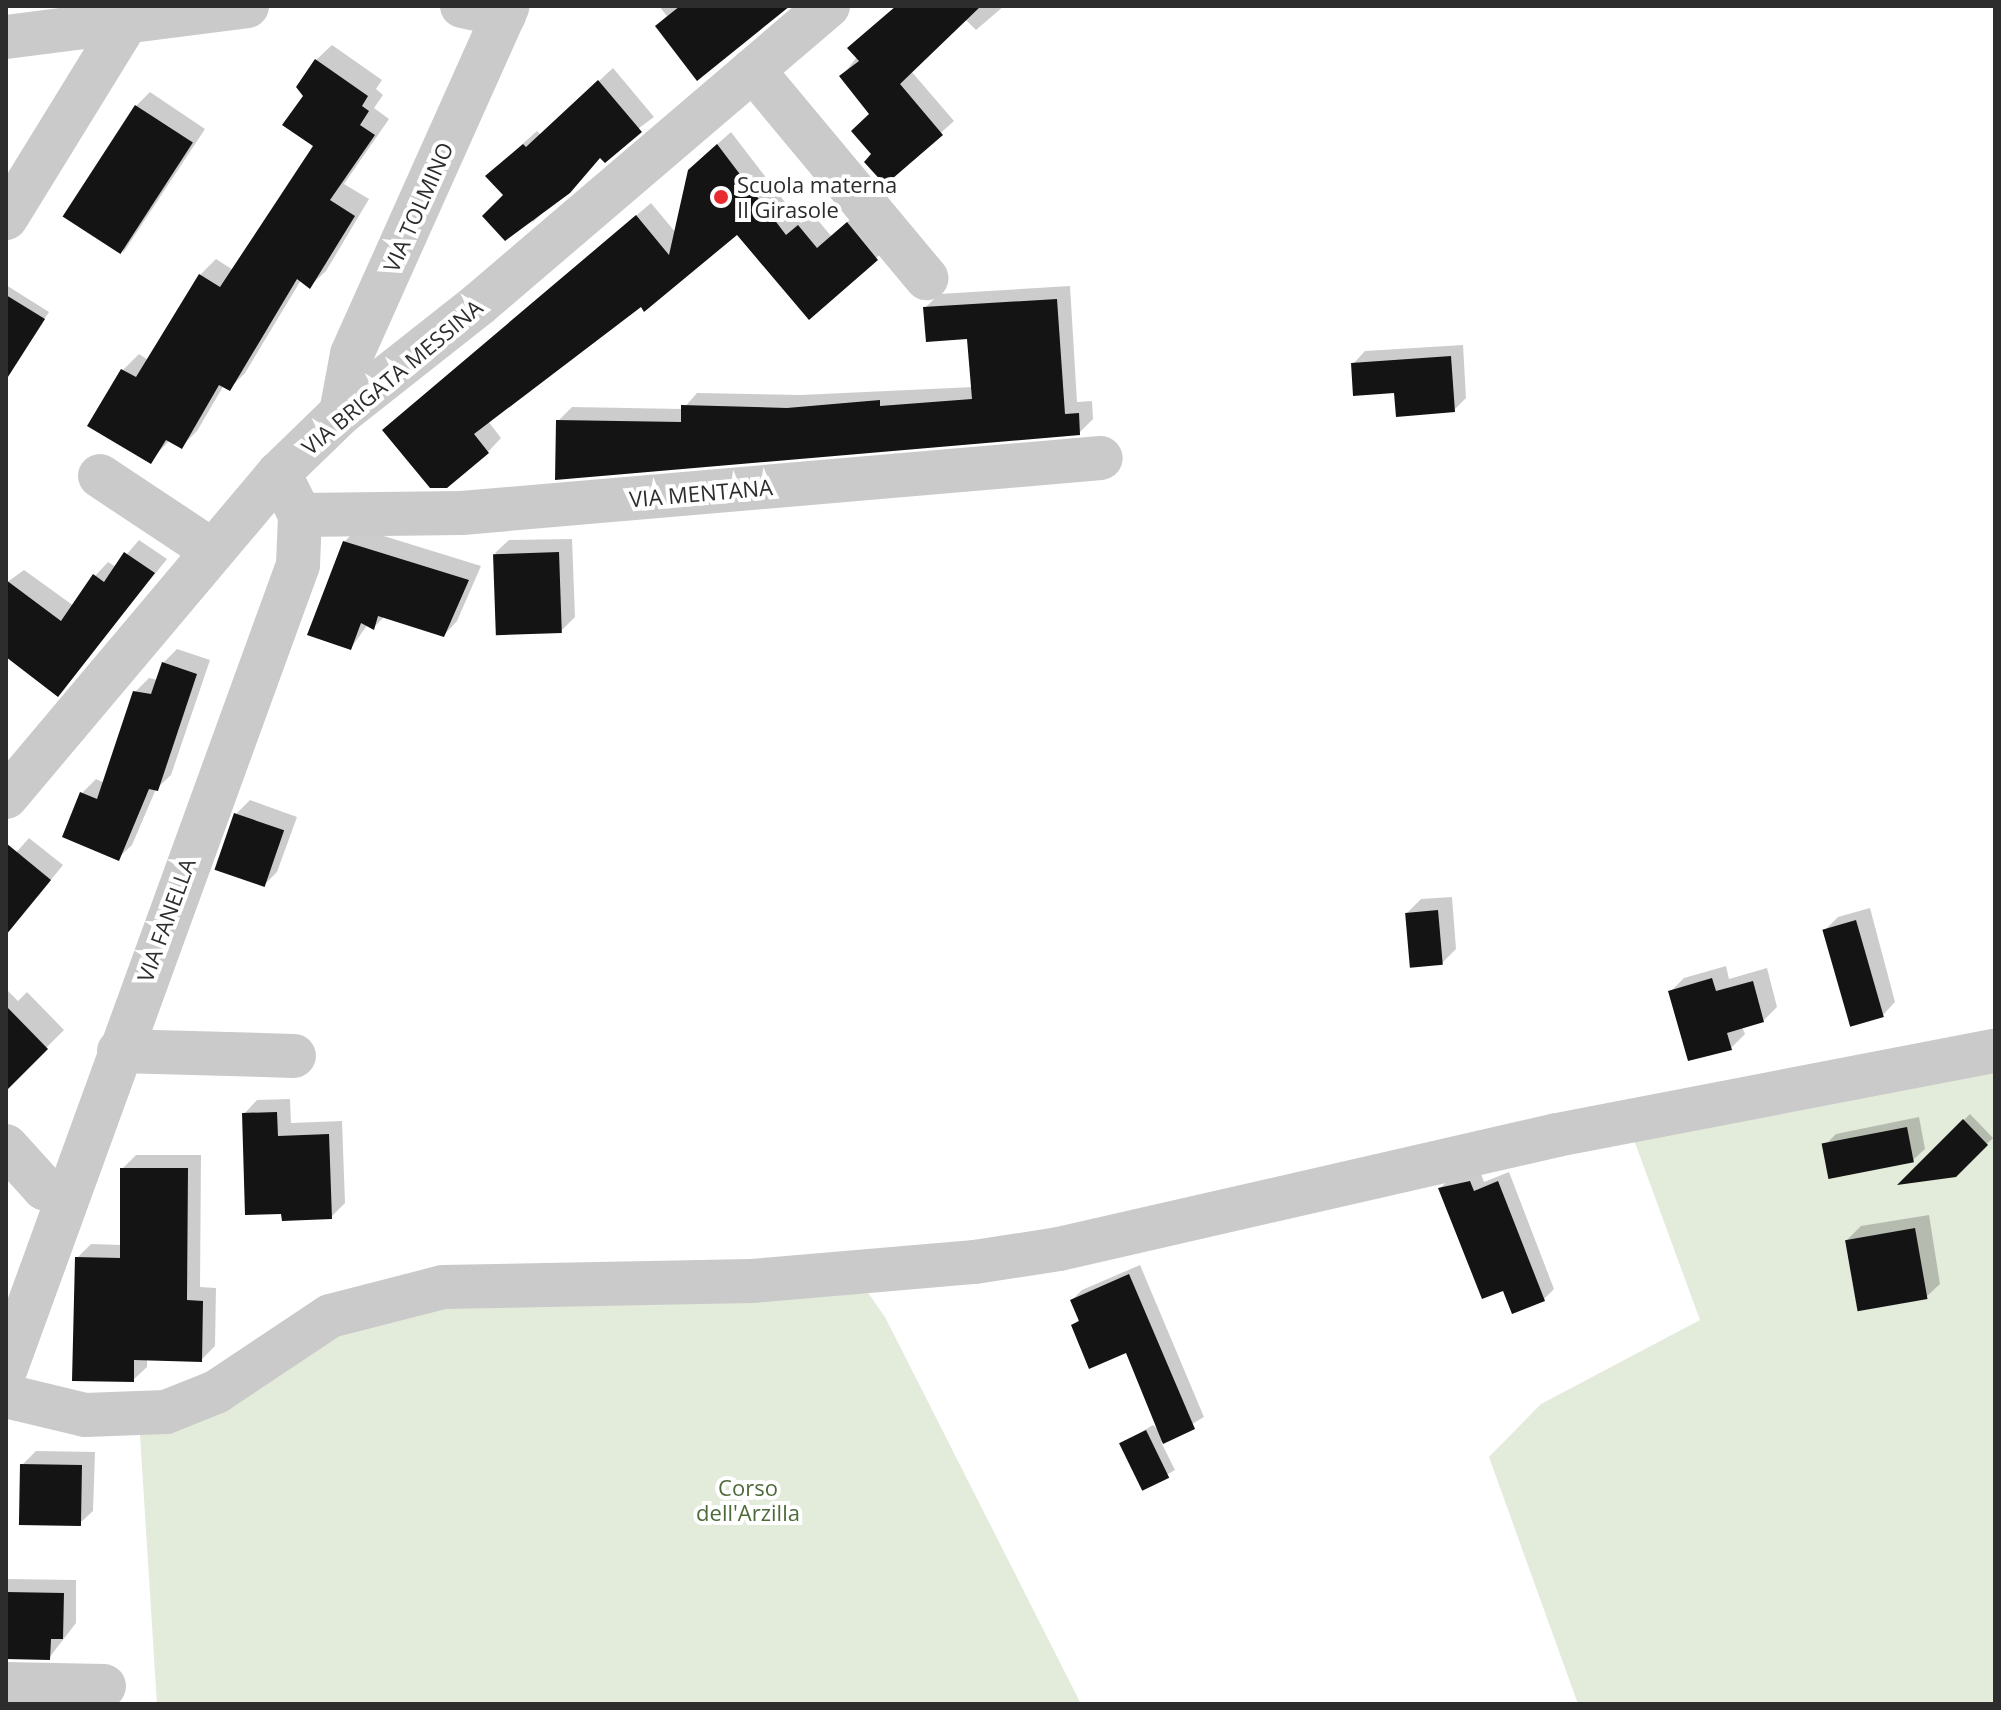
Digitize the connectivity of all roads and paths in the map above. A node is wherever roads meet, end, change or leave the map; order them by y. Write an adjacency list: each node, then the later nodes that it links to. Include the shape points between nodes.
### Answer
1 (247, 6): 6 (street)
2 (462, 6): 4 (street)
3 (828, 6): 8 (street, VIA BRIGATA MESSINA)
4 (506, 11): 11 (street, VIA TOLMINO, via 352,354)
5 (52, 19): 6 (street); 7 (street)
6 (126, 23): 9 (street)
7 (6, 37)
8 (753, 70): 10 (street); 11 (street, VIA BRIGATA MESSINA, via 479,304)
9 (6, 218)
10 (926, 278)
11 (341, 413): 13 (street, VIA BRIGATA MESSINA)
12 (1101, 458): 15 (street, VIA MENTANA, via 462,513)
13 (279, 473): 15 (street, VIA FANELLA); 16 (street, VIA BRIGATA MESSINA)
14 (100, 476): 16 (street)
15 (300, 515): 18 (street, VIA FANELLA, via 298,565)
16 (210, 549): 17 (street, VIA BRIGATA MESSINA)
17 (11, 787)
18 (119, 1051): 20 (street); 22 (street, VIA FANELLA)
19 (1995, 1051): 24 (street, via 1557,1135 1146,1232 975,1262 752,1281 443,1287 330,1316 216,1392 166,1412 85,1415)
20 (294, 1056)
21 (6, 1146): 22 (street, via 44,1188)
22 (66, 1196): 23 (street, VIA FANELLA)
23 (6, 1368)
24 (6, 1396)
25 (6, 1684): 26 (street)
26 (104, 1686)

